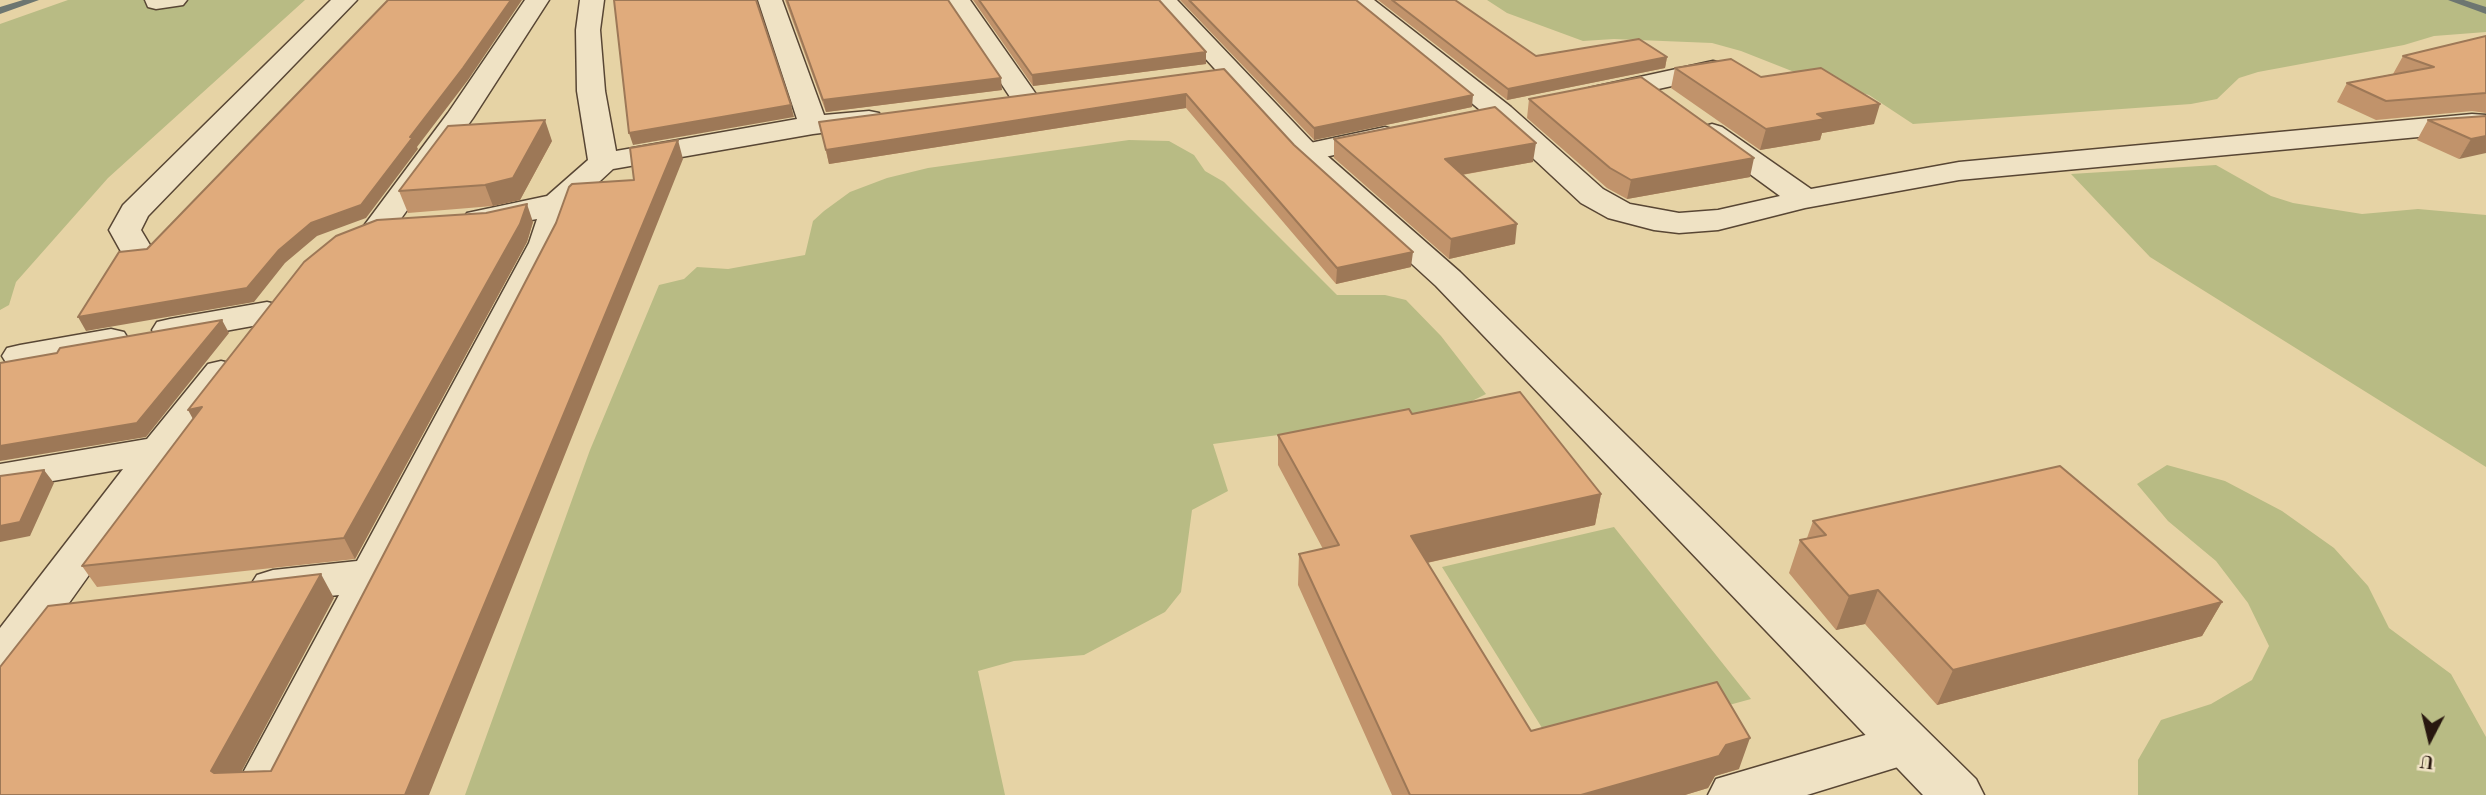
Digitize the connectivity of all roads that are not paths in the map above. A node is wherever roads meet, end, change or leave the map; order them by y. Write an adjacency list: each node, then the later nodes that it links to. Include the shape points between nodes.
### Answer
1 (345, 0): 26 (street, via 134,212 125,230)
2 (537, 0): 25 (street, via 459,118 367,232)
3 (592, 0): 21 (street, via 588,30 592,91)
4 (770, 0): 18 (street)
5 (958, 0): 12 (street)
6 (1164, 0): 9 (street)
7 (1359, 0): 14 (street)
8 (1713, 69): 11 (street)
9 (1232, 71): 10 (street); 20 (street)
10 (1191, 76)
11 (1645, 85): 13 (street); 22 (street)
12 (1025, 97)
13 (1579, 97)
14 (1514, 111): 16 (street); 22 (street, via 1592,196 1619,211 1679,223 1718,220)
15 (903, 115): 18 (street)
16 (1462, 121)
17 (2486, 124): 22 (street, via 1959,171)
18 (813, 125): 21 (street)
19 (1410, 131): 20 (street)
20 (1306, 152): 35 (street, via 1448,279)
21 (603, 162): 23 (street)
22 (1805, 199)
23 (558, 203): 24 (street, via 493,219); 30 (street, via 545,243)
24 (453, 222)
25 (420, 225)
26 (136, 250)
27 (20, 356): 28 (street, via 275,303)
28 (161, 449): 29 (street); 33 (street)
29 (0, 477)
30 (372, 575): 31 (street); 36 (street)
31 (233, 590)
32 (94, 606): 33 (street)
33 (19, 616): 34 (street)
34 (0, 663)
35 (1906, 744): 37 (street); 38 (street)
36 (258, 795)
37 (1735, 795)
38 (1957, 795)

